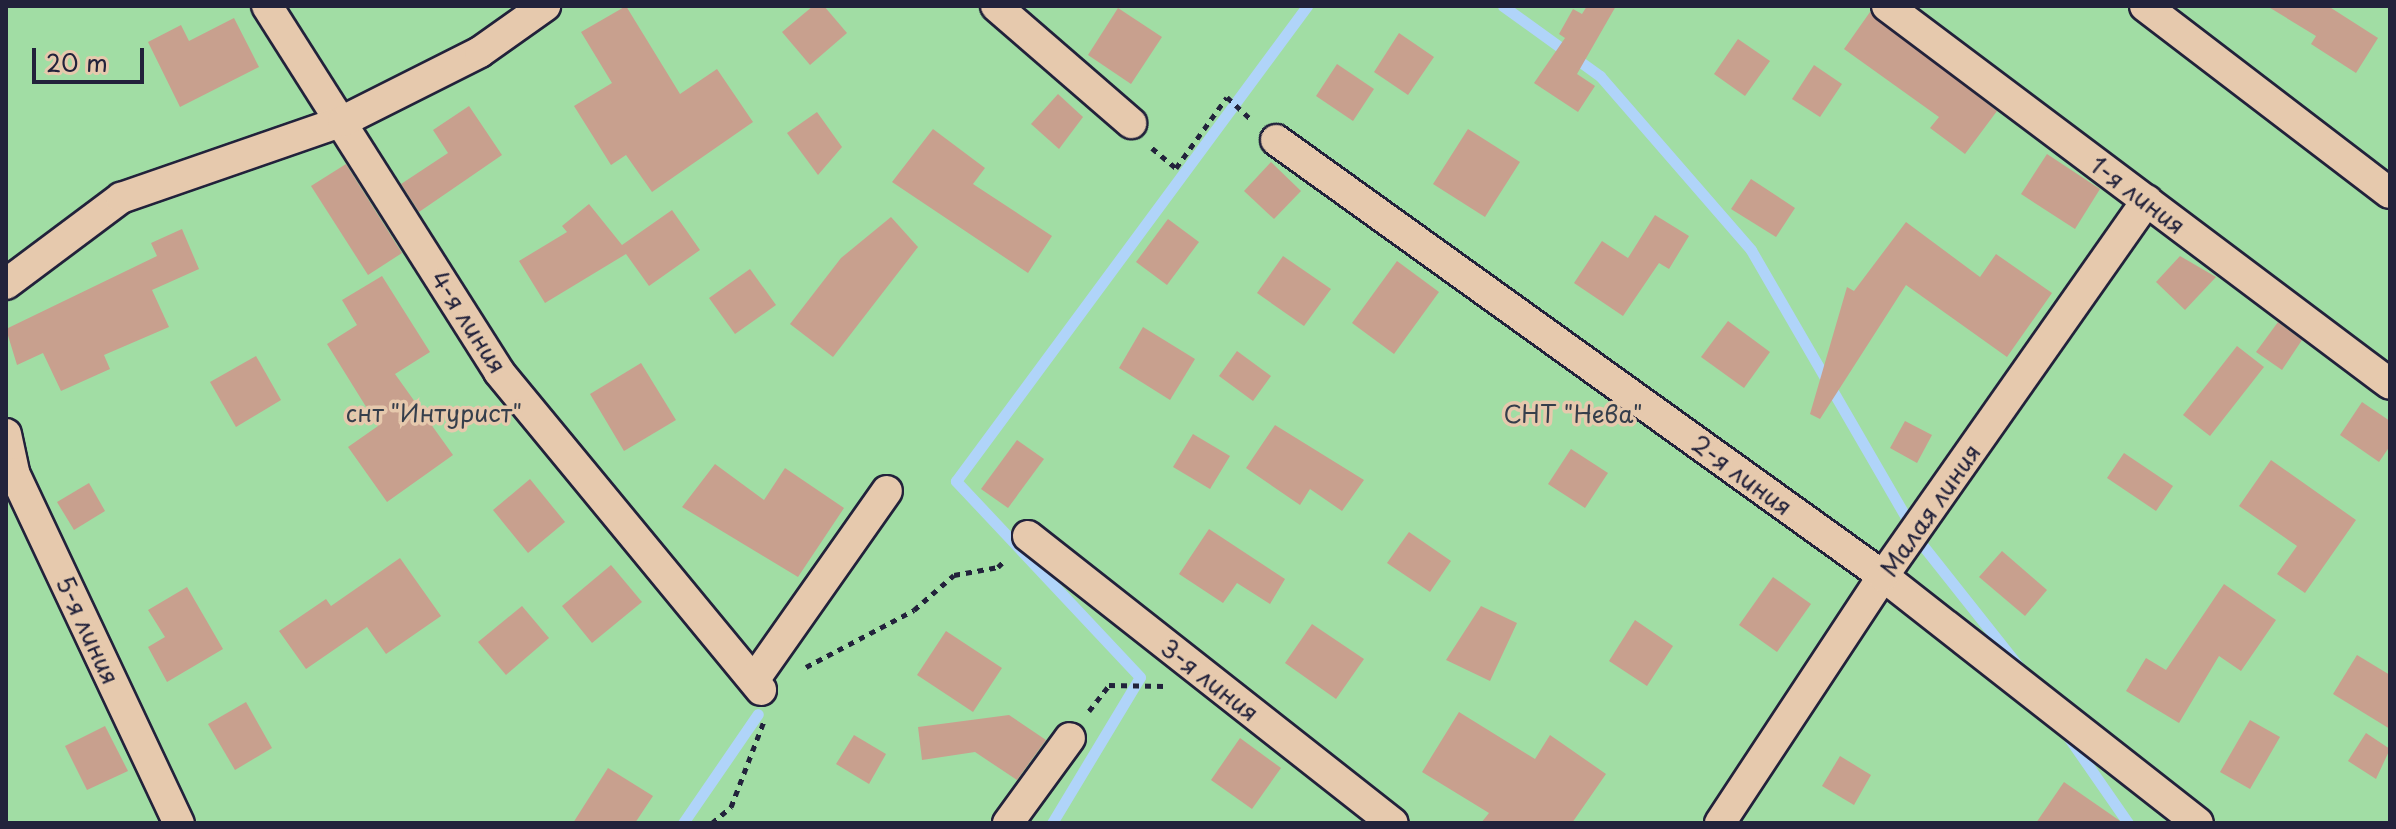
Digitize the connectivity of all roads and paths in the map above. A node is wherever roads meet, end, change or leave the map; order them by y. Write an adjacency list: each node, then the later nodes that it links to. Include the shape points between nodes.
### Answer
1 (267, 6): 6 (street, 4-я линия)
2 (545, 6): 6 (street, via 480,52)
3 (996, 6): 7 (street)
4 (1887, 6): 10 (street, 1-я линия)
5 (2145, 6): 9 (street)
6 (343, 121): 11 (street, via 121,198); 18 (street, 4-я линия, via 499,372)
7 (1131, 123): 8 (path, via 1176,168 1227,97)
8 (1276, 140): 16 (street, 2-я линия)
9 (2390, 193)
10 (2147, 201): 12 (street, 1-я линия); 16 (street, Малая линия)
11 (6, 284)
12 (2390, 384)
13 (6, 434): 22 (street, 5-я линия, via 14,473)
14 (887, 491): 18 (street)
15 (1028, 536): 25 (street, 3-я линия)
16 (1891, 565): 26 (street, Малая линия); 27 (street, 2-я линия)
17 (998, 567): 18 (path, via 954,575 914,610)
18 (757, 685): 23 (path, via 764,729 731,807)
19 (1109, 685): 20 (path)
20 (1164, 687)
21 (1070, 738): 24 (street)
22 (179, 823)
23 (712, 823)
24 (1008, 823)
25 (1393, 823)
26 (1720, 823)
27 (2198, 823)

